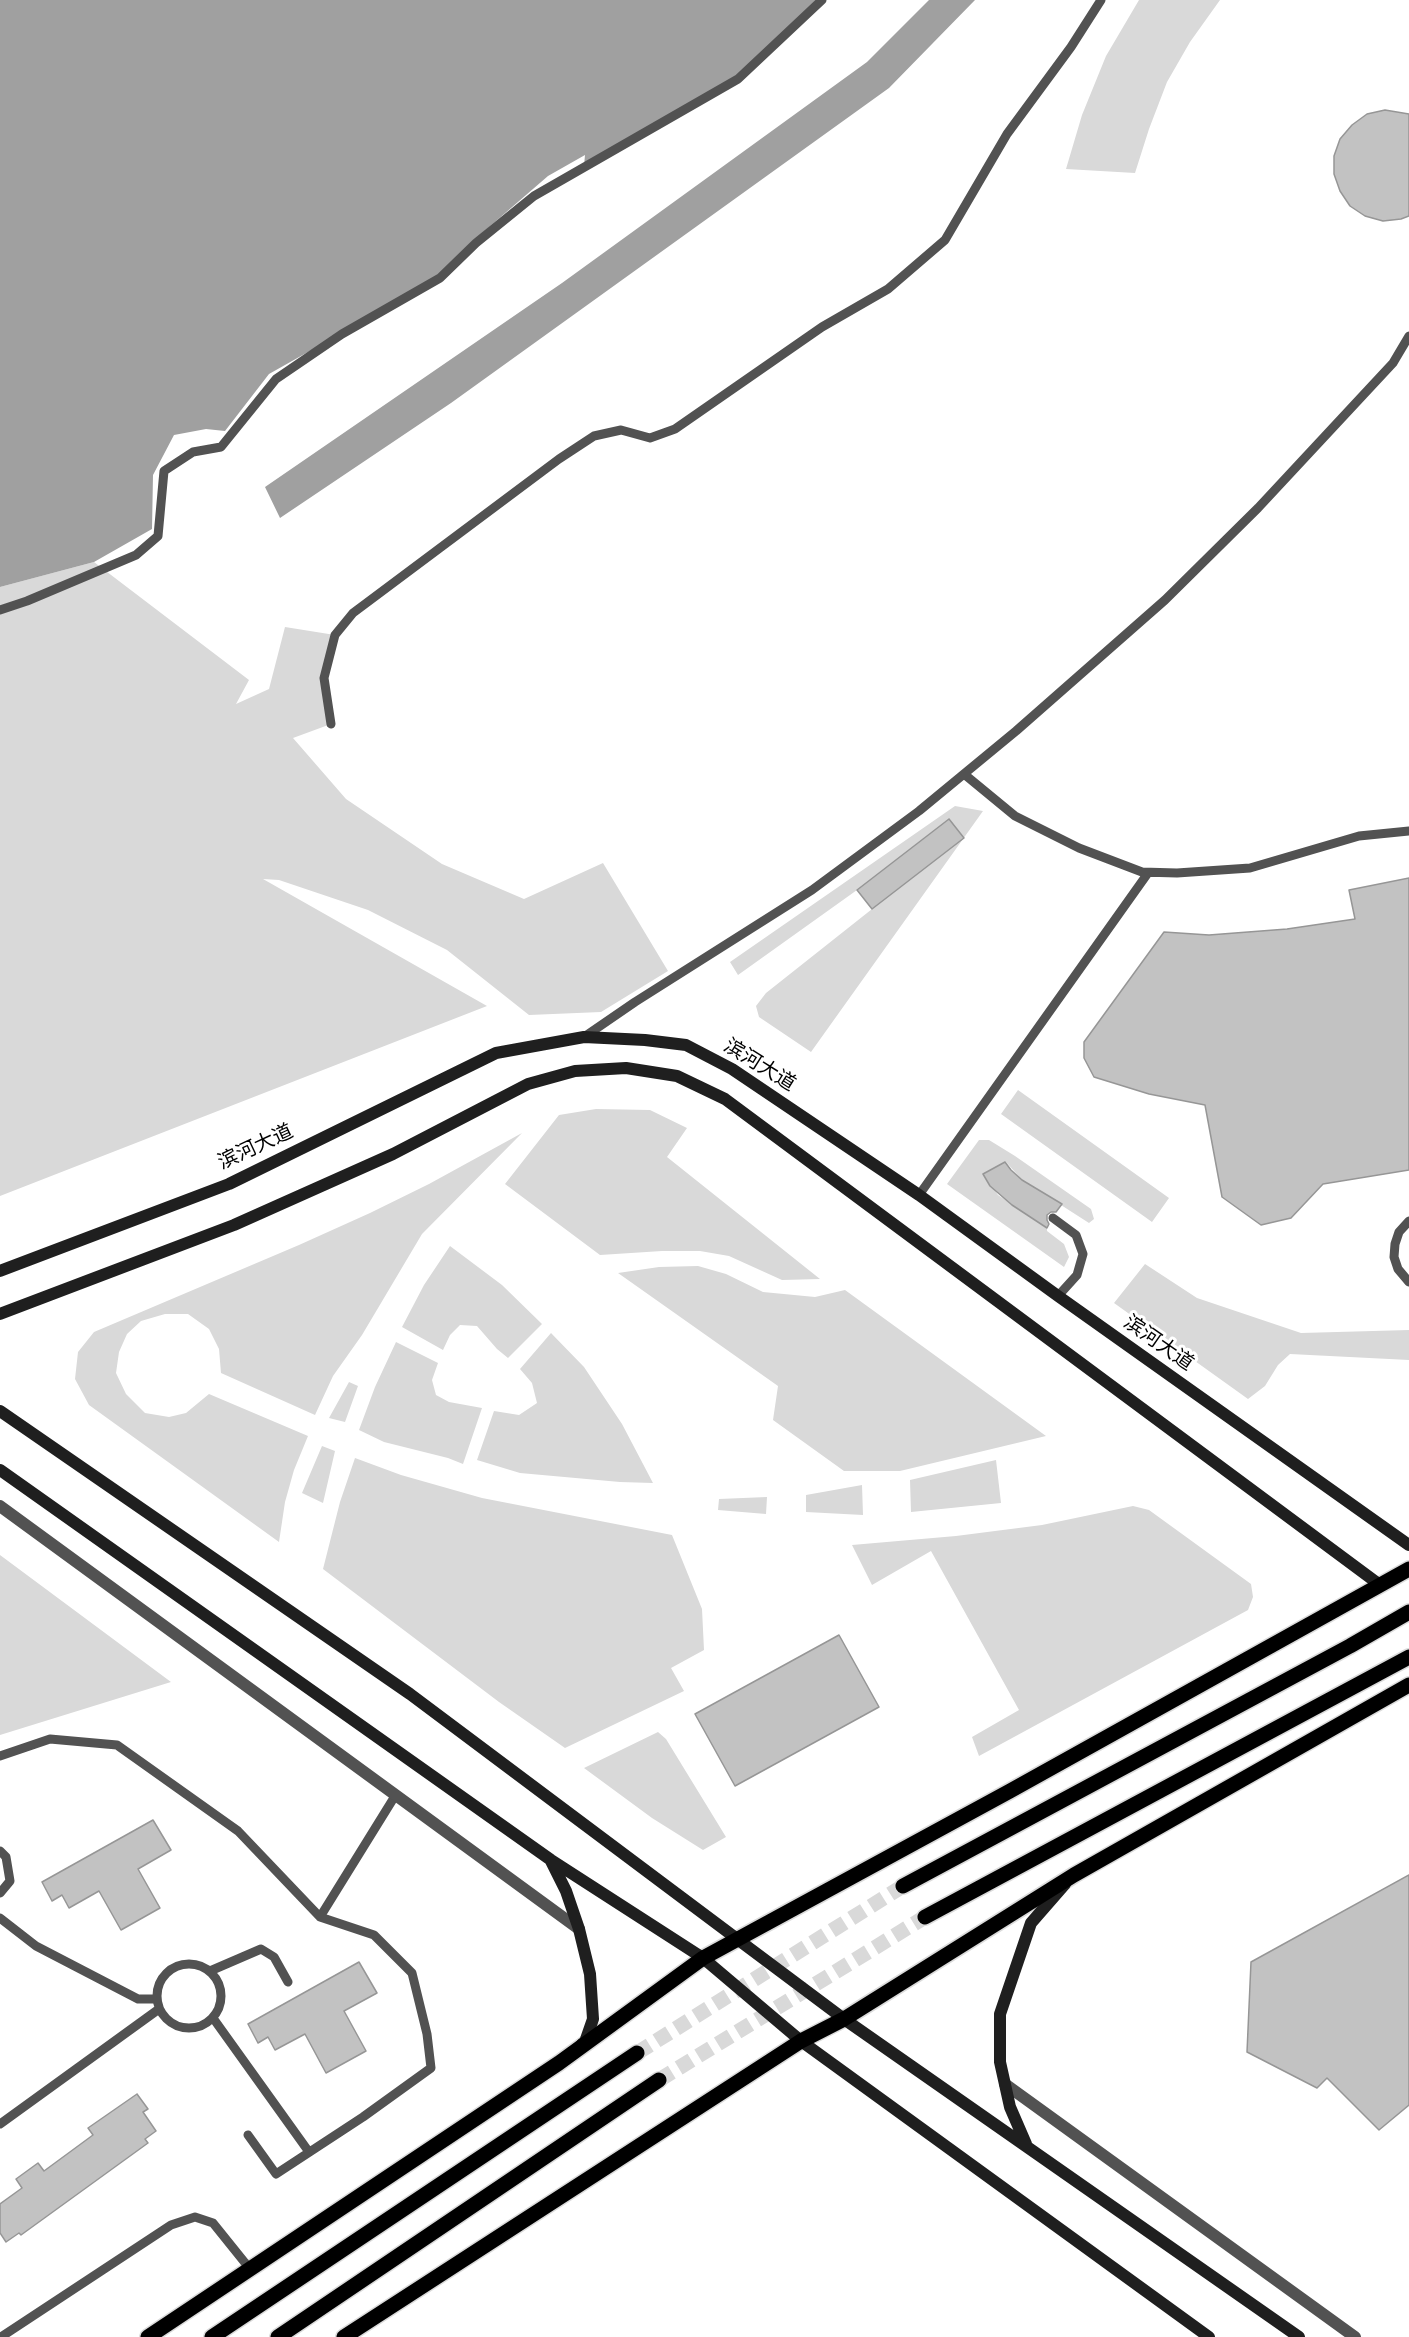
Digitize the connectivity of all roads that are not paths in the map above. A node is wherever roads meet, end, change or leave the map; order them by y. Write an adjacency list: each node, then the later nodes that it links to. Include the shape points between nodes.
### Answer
1 (822, 0): 4 (lane, via 738,79 534,196 440,278 342,334 276,379 220,447 193,452 164,471 158,536 136,555)
2 (1101, 0): 5 (lane, via 1007,134 945,240 888,289 822,327 675,429 650,438 621,430 594,436 353,613 335,635 324,678)
3 (1409, 336): 6 (lane, via 1393,363 1334,428 1165,600)
4 (0, 610)
5 (331, 724)
6 (964, 774): 8 (lane, via 1015,816 1079,848); 9 (lane, via 812,890)
7 (1409, 831): 8 (lane, via 1359,836 1250,868)
8 (1148, 873): 10 (lane)
9 (584, 1037): 10 (street, 滨河大道, via 686,1045 732,1069); 13 (street, 滨河大道, via 496,1053 229,1184)
10 (919, 1195): 15 (street, 滨河大道)
11 (1053, 1218): 15 (lane, via 1076,1235 1083,1254 1077,1275)
12 (1409, 1221): 14 (lane, via 1399,1232 1394,1257)
13 (0, 1271)
14 (1409, 1282)
15 (1058, 1296): 20 (street, 滨河大道)
16 (0, 1314): 22 (street, via 234,1225 393,1154 528,1084 575,1071 626,1068 677,1076 725,1099)
17 (0, 1411): 37 (street, via 410,1694)
18 (0, 1470): 29 (street)
19 (0, 1506): 27 (street)
20 (1409, 1545)
21 (1409, 1569): 22 (main road)
22 (1380, 1585): 37 (main road)
23 (1409, 1612): 31 (main road)
24 (1409, 1657): 34 (main road)
25 (1409, 1685): 30 (main road)
26 (0, 1755): 33 (lane, via 50,1739 117,1745 238,1831)
27 (395, 1796): 33 (lane); 36 (street)
28 (0, 1851): 32 (lane, via 6,1857 10,1881)
29 (551, 1860): 36 (street); 38 (street)
30 (1074, 1875): 44 (main road); 49 (street, via 1031,1923 1014,1969 1000,2014 1000,2062)
31 (903, 1886)
32 (0, 1893)
33 (320, 1917): 53 (lane, via 374,1935 412,1973 428,2034 430,2068)
34 (925, 1917)
35 (0, 1918): 41 (lane, via 36,1946 138,1999)
36 (579, 1929): 47 (street, via 591,1974 593,2019 585,2042)
37 (738, 1940): 38 (main road); 44 (street)
38 (703, 1958): 45 (street); 47 (main road)
39 (210, 1971): 40 (lane, via 261,1949 274,1957); 41 (lane, via 190,1964 170,1970 162,1978); 43 (lane, via 217,1979 222,1999)
40 (288, 1982)
41 (157, 1999): 42 (lane)
42 (159, 2009): 43 (lane, via 174,2025 184,2028 205,2025); 50 (lane)
43 (213, 2018): 53 (lane)
44 (844, 2019): 45 (main road); 52 (street)
45 (801, 2041): 59 (main road); 60 (street)
46 (637, 2054): 57 (main road)
47 (560, 2063): 54 (main road)
48 (659, 2080): 58 (main road)
49 (1005, 2084): 52 (street, via 1010,2107); 62 (street)
50 (0, 2124)
51 (248, 2135): 53 (lane, via 276,2174)
52 (1027, 2145): 61 (street)
53 (309, 2152)
54 (250, 2269): 55 (lane, via 213,2223 195,2217 171,2225); 56 (main road)
55 (1, 2337)
56 (148, 2337)
57 (212, 2337)
58 (278, 2337)
59 (344, 2337)
60 (1209, 2337)
61 (1299, 2337)
62 (1355, 2337)

